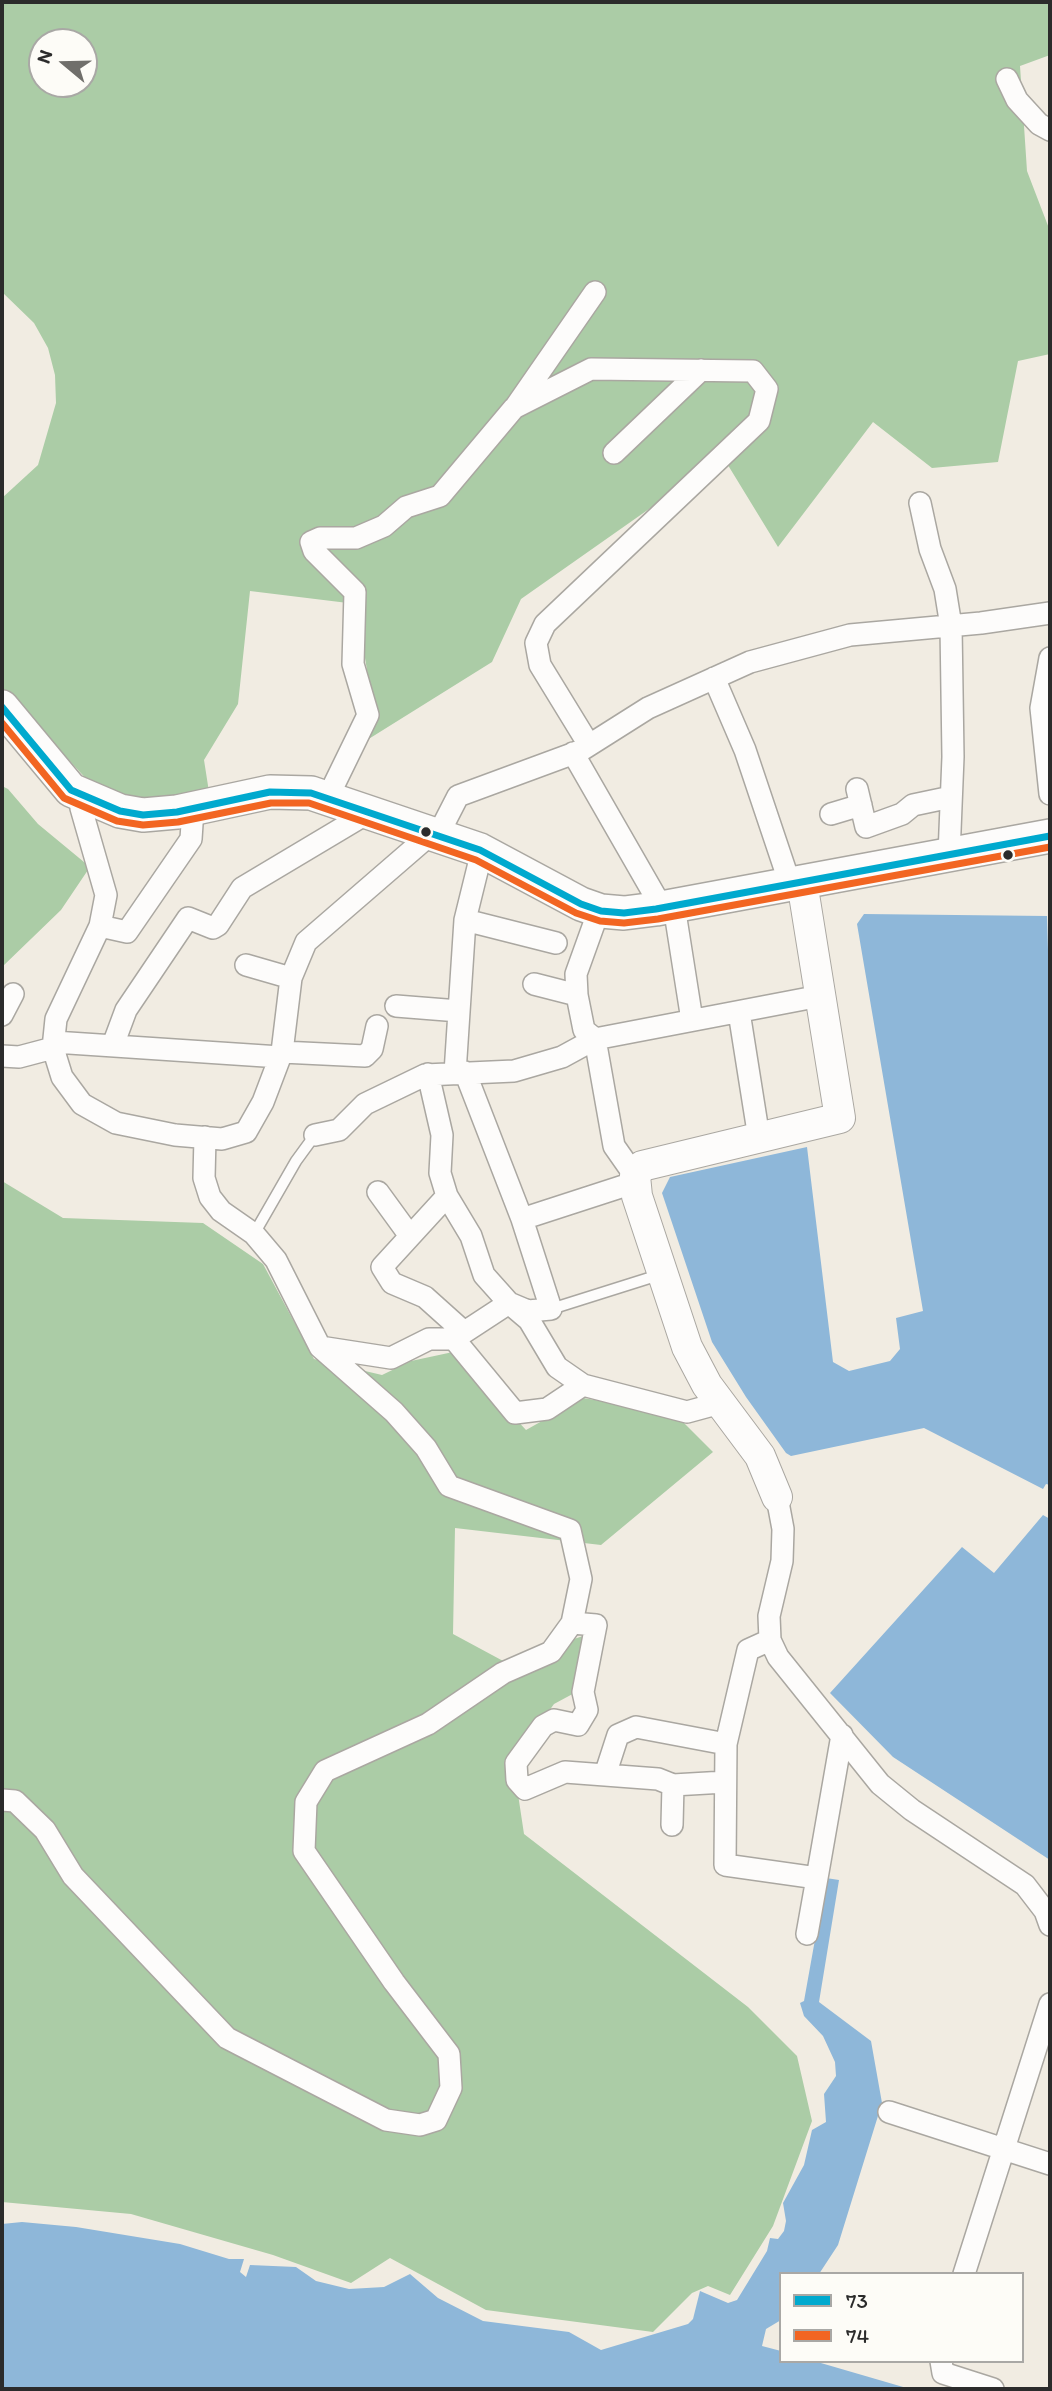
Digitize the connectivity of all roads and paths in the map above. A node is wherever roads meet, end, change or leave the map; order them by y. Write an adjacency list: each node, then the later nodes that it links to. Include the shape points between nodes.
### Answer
1 (1007, 79): 2 (street, via 1017,100)
2 (1050, 130)
3 (596, 292): 5 (street)
4 (701, 370): 5 (street, via 591,369); 6 (street); 13 (street, via 753,371 767,389 759,421 545,624 536,643 540,665)
5 (514, 408): 15 (street, via 440,496 406,507 384,526 356,538 310,542 355,592 352,664 368,715)
6 (614, 453)
7 (920, 503): 9 (street)
8 (1050, 613): 9 (street)
9 (951, 626): 11 (street, via 850,635 750,662); 16 (street)
10 (1050, 658): 14 (street, via 1041,708)
11 (714, 678): 13 (street, via 648,708); 25 (street)
12 (2, 708): 17 (main road, via 71,790)
13 (581, 749): 21 (street, via 458,796); 26 (street)
14 (1050, 794)
15 (328, 797): 18 (main road, via 270,792); 19 (main road)
16 (951, 797): 20 (street, via 914,806 866,827 859,797); 24 (street)
17 (84, 798): 18 (main road, via 142,815); 29 (street, via 81,808 106,895)
18 (193, 809): 29 (street, via 191,839 127,932)
19 (371, 811): 21 (main road); 45 (street, via 242,888 213,928 188,918 126,1010)
20 (831, 814)
21 (435, 834): 23 (main road); 32 (street, via 306,943)
22 (1050, 836): 24 (main road)
23 (482, 851): 27 (main road); 28 (street)
24 (950, 855): 25 (main road)
25 (796, 883): 26 (main road); 36 (street)
26 (668, 907): 27 (main road, via 624,913); 41 (street)
27 (598, 910): 35 (street, via 576,974)
28 (465, 920): 30 (street); 38 (street)
29 (100, 926): 44 (street, via 56,1018)
30 (556, 943)
31 (246, 965): 32 (street)
32 (291, 978): 46 (street)
33 (534, 984): 35 (street)
34 (12, 994): 40 (street)
35 (577, 995): 43 (street, via 584,1030)
36 (820, 996): 39 (street); 52 (street, via 840,1118)
37 (396, 1006): 38 (street)
38 (459, 1011): 48 (street)
39 (739, 1012): 41 (street); 52 (street)
40 (2, 1015)
41 (692, 1020): 43 (street)
42 (377, 1026): 46 (street, via 372,1049 365,1056)
43 (594, 1039): 48 (street, via 562,1057 514,1071); 53 (street, via 614,1146)
44 (53, 1045): 45 (street); 47 (street, via 19,1057); 51 (street, via 62,1077 82,1104 116,1122)
45 (113, 1045): 46 (street)
46 (281, 1054): 51 (street, via 246,1132 222,1139)
47 (2, 1056)
48 (460, 1072): 49 (street); 56 (street)
49 (428, 1074): 50 (street, via 365,1104 339,1130); 55 (street, via 442,1135 440,1173)
50 (315, 1135): 57 (lane)
51 (205, 1137): 57 (street, via 204,1178 211,1197 221,1211)
52 (759, 1138): 53 (street, via 642,1166)
53 (635, 1179): 56 (street); 59 (street)
54 (378, 1192): 58 (street)
55 (447, 1196): 58 (street); 60 (street, via 471,1236 484,1275)
56 (522, 1219): 61 (street)
57 (254, 1234): 63 (street, via 276,1260)
58 (410, 1236): 62 (street, via 382,1267 392,1283 425,1297)
59 (663, 1273): 61 (lane); 65 (street, via 687,1347)
60 (509, 1303): 61 (street, via 528,1311); 62 (street); 64 (street, via 529,1320 557,1367)
61 (551, 1309)
62 (459, 1336): 63 (street, via 429,1339 391,1358); 64 (street, via 516,1413 547,1409)
63 (320, 1347): 67 (street, via 394,1412 426,1448 449,1486 570,1530 581,1579)
64 (583, 1385): 65 (street, via 687,1412)
65 (720, 1403): 66 (street, via 760,1456)
66 (777, 1497): 68 (street, via 783,1528 782,1561 769,1616)
67 (572, 1623): 71 (street, via 597,1625 583,1692 587,1710 578,1725 554,1720 543,1726 516,1763 517,1780 525,1789 565,1772); 74 (street, via 551,1652 503,1673 428,1724 325,1771 306,1802 304,1851 449,2054 451,2088 436,2120 420,2126 386,2120 227,2038 73,1875 45,1830 15,1801)
68 (770, 1640): 69 (street, via 778,1657); 70 (street, via 748,1650)
69 (842, 1735): 76 (street); 77 (street, via 880,1784 912,1811 1025,1885)
70 (726, 1744): 71 (street, via 636,1727 618,1735); 72 (street)
71 (605, 1775): 73 (street)
72 (725, 1782): 73 (street); 76 (street, via 725,1865)
73 (673, 1784): 75 (street)
74 (2, 1800)
75 (672, 1825)
76 (817, 1878): 78 (street)
77 (1050, 1925)
78 (807, 1934)
79 (1050, 2004): 81 (street)
80 (889, 2112): 81 (street)
81 (1004, 2149): 82 (street); 83 (street)
82 (1050, 2164)
83 (965, 2272)
84 (941, 2363): 85 (street, via 943,2373)
85 (993, 2389)

